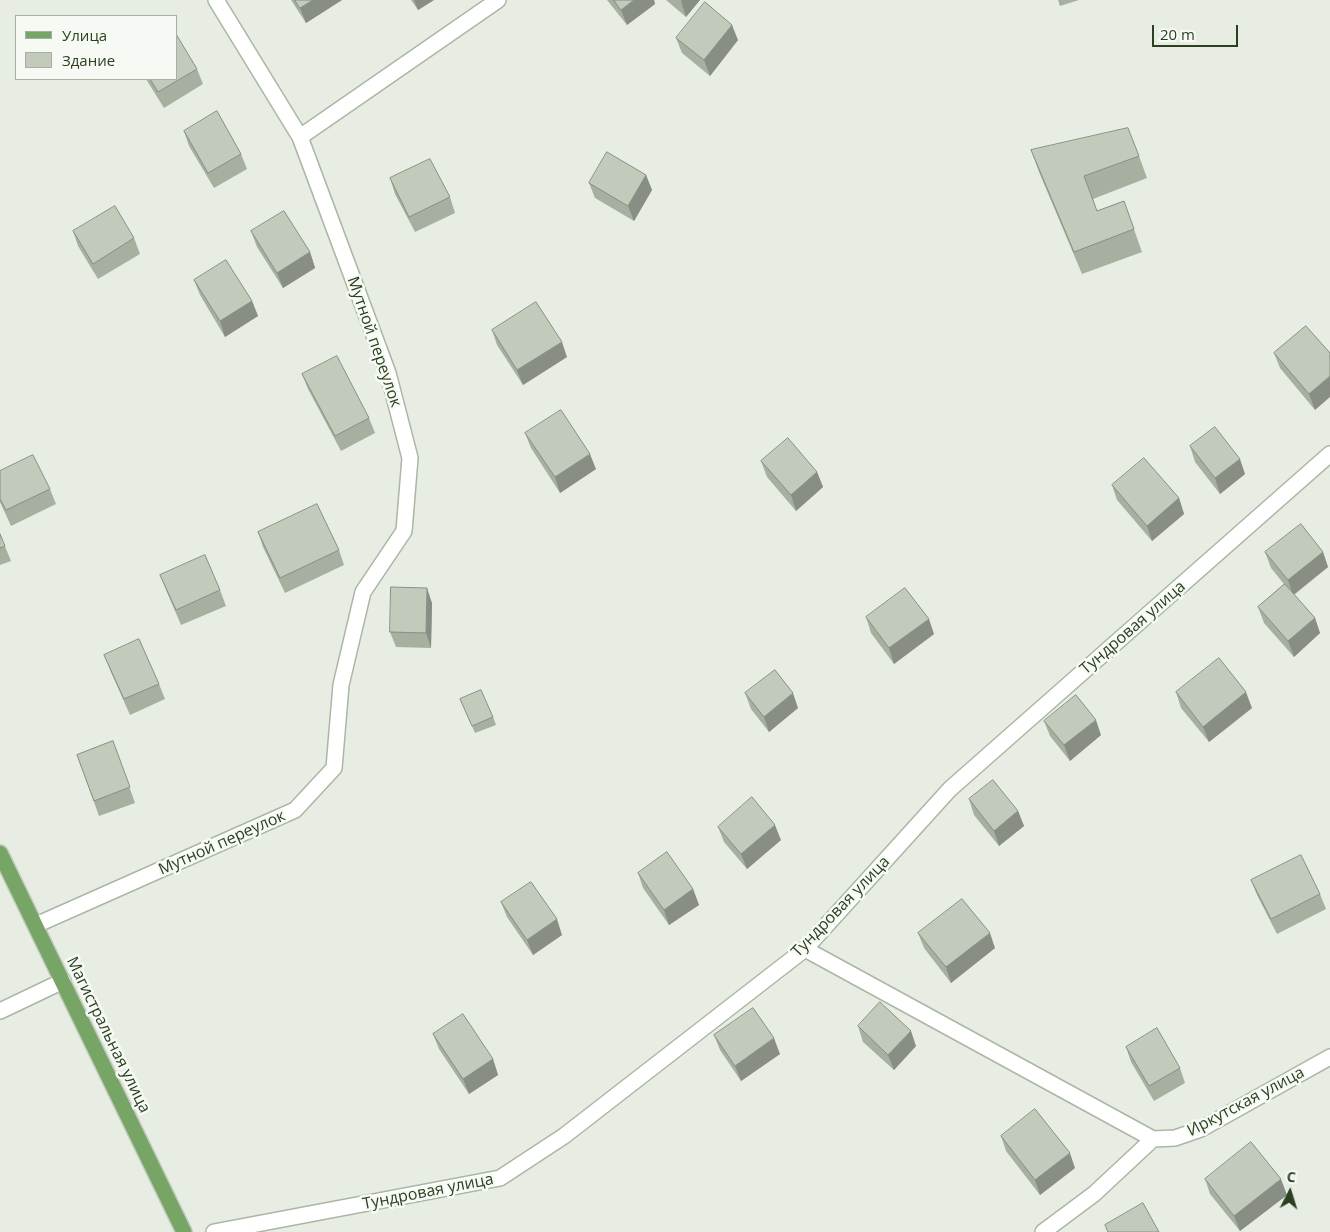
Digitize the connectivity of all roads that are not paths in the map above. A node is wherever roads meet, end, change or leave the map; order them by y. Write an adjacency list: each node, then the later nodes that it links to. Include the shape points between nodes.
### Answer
1 (216, 0): 3 (street, Мутной переулок)
2 (498, 0): 3 (street)
3 (300, 137): 6 (street, Мутной переулок, via 388,372 410,458 404,531 363,592 341,685 334,768 295,810)
4 (1330, 454): 7 (street, Тундровая улица, via 950,789)
5 (0, 853): 6 (main road, Магистральная улица)
6 (36, 925): 8 (main road, Магистральная улица)
7 (805, 949): 11 (street); 13 (street, Тундровая улица, via 564,1136 500,1178)
8 (63, 981): 9 (street); 12 (main road, Магистральная улица)
9 (0, 1011)
10 (1330, 1057): 11 (street, Иркутская улица, via 1201,1129 1175,1138)
11 (1153, 1139): 14 (street, via 1094,1194)
12 (184, 1232)
13 (214, 1232)
14 (1043, 1232)

